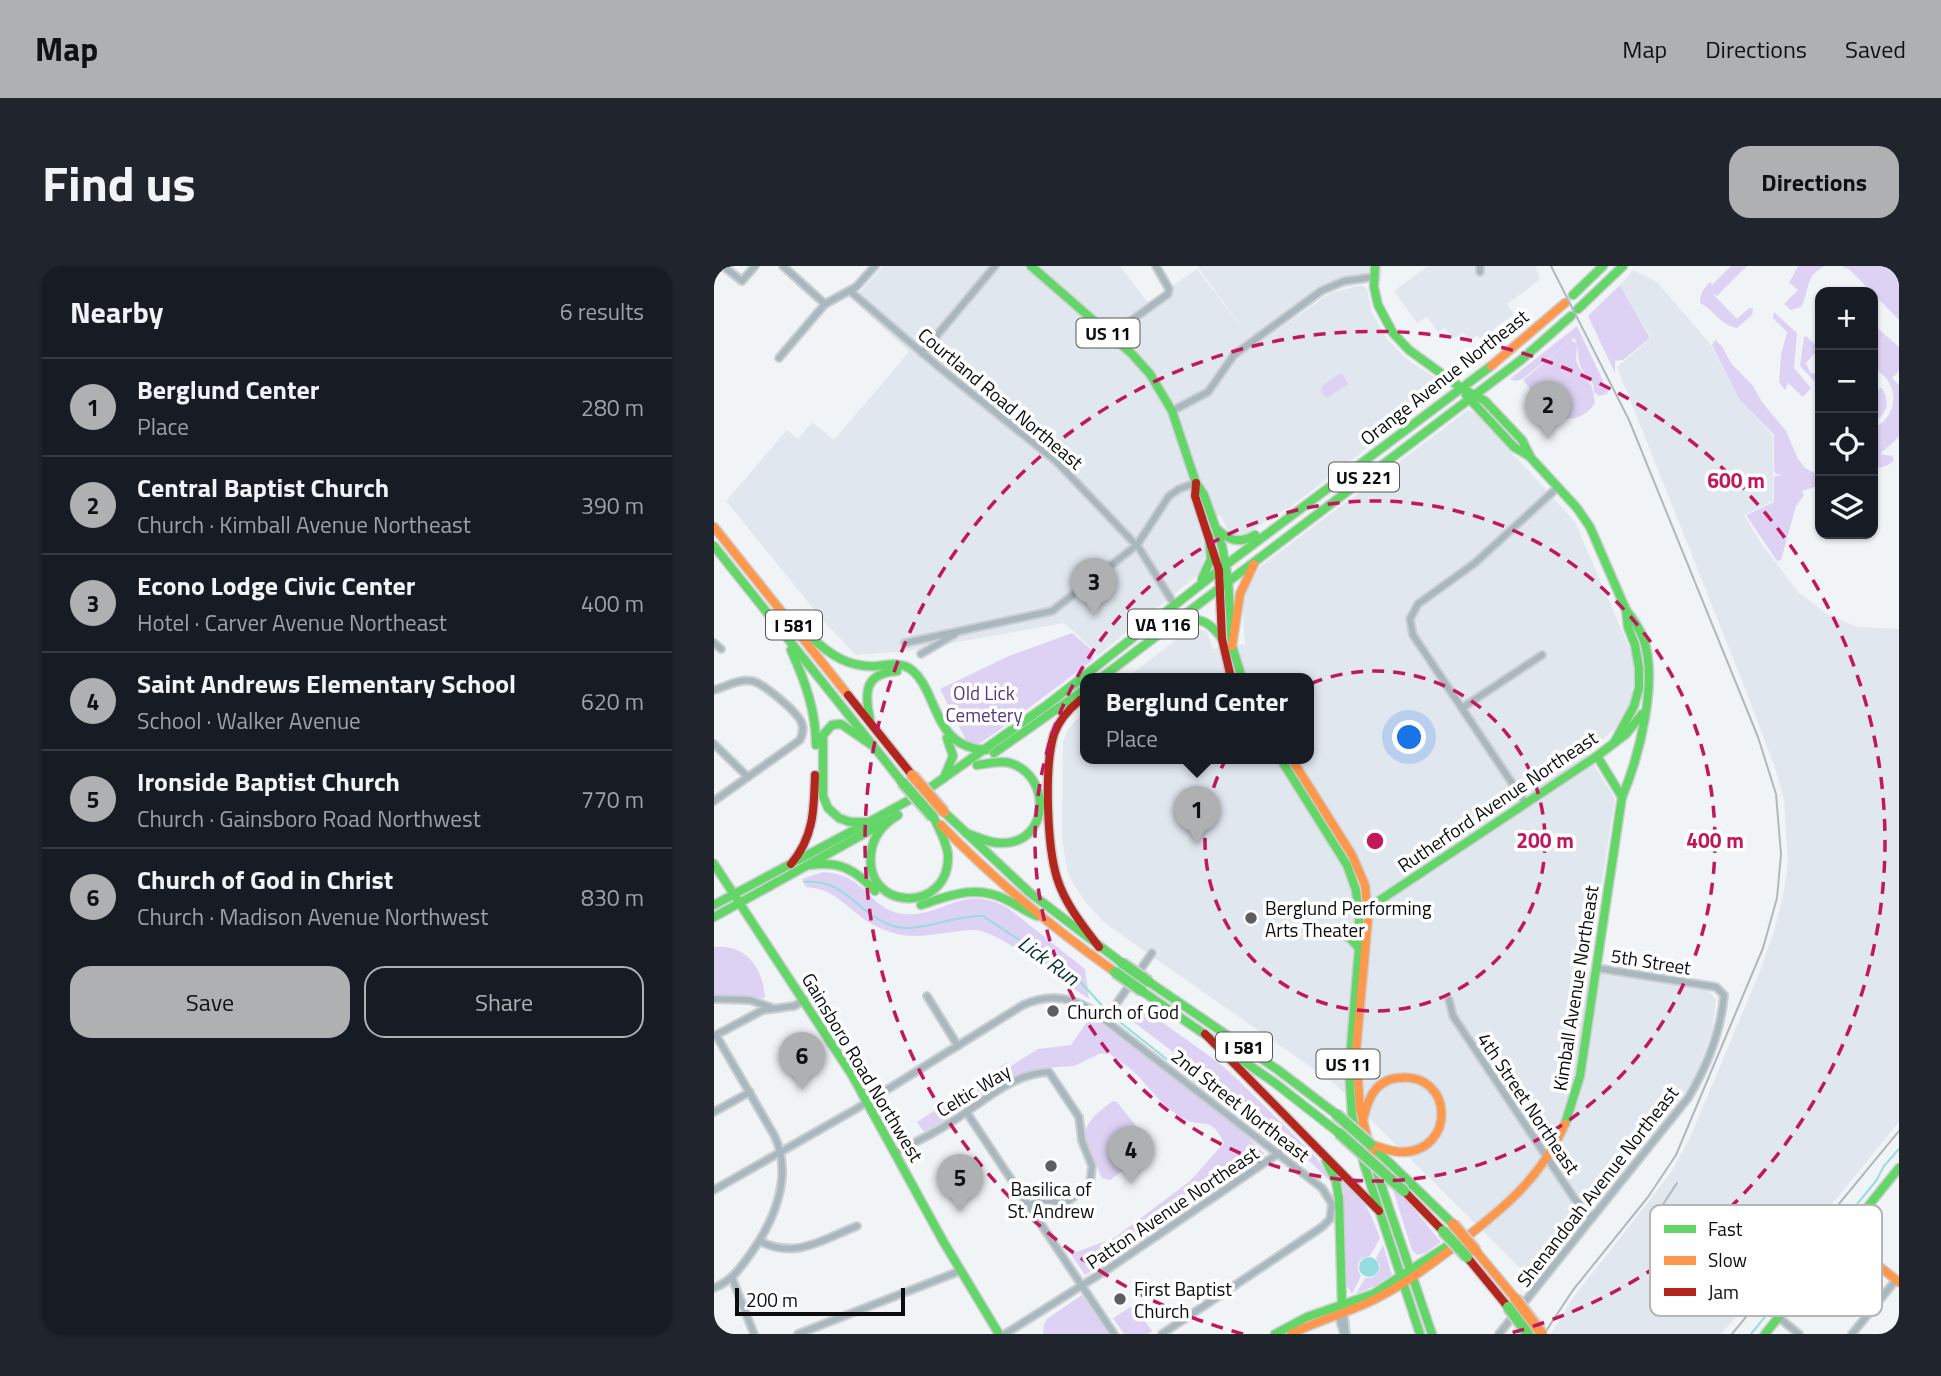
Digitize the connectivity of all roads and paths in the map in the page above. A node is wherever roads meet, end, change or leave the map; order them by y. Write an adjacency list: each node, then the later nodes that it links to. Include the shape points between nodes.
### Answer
1 (723, 266): 2 (street, via 742,281)
2 (755, 266)
3 (783, 266): 14 (street)
4 (876, 266): 13 (street)
5 (995, 266): 16 (street)
6 (1031, 266): 15 (main road, US 11)
7 (1156, 266): 15 (street, via 1168,294)
8 (1603, 266): 18 (main road, Orange Avenue Northeast / US 221, via 1503,357)
9 (1623, 266): 19 (main road, Orange Avenue Northeast / US 221, via 1521,360)
10 (1894, 266): 11 (main road)
11 (1899, 269)
12 (1374, 271): 18 (main road, Kimball Avenue Northeast, via 1378,304 1392,333); 20 (street, via 1321,291 1234,355 1208,392)
13 (850, 291): 14 (street); 16 (street, Courtland Road Northeast)
14 (825, 304): 17 (street)
15 (1111, 335): 20 (main road, US 11, via 1150,374)
16 (922, 353): 26 (street, Courtland Road Northeast, via 1056,461)
17 (779, 358)
18 (1460, 387): 19 (main road, Kimball Avenue Northeast); 23 (main road, Orange Avenue Northeast / US 221)
19 (1471, 396): 22 (main road, Kimball Avenue Northeast, via 1485,401); 28 (main road, Orange Avenue Northeast / US 221)
20 (1172, 411): 21 (main road, US 11)
21 (1196, 483): 25 (main road, US 11, via 1204,495); 26 (street, via 1169,496)
22 (1558, 487): 33 (main road, Kimball Avenue Northeast, via 1590,527); 52 (street, via 1475,563 1415,608 1410,619 1411,630)
23 (1294, 513): 25 (main road, via 1243,542); 29 (main road, Orange Avenue Northeast / US 221)
24 (714, 527): 31 (main road, I 581)
25 (1213, 532): 29 (main road, US 11); 30 (main road, via 1209,566)
26 (1137, 545): 32 (street, Courtland Road Northeast); 34 (street, via 1052,611)
27 (714, 546): 35 (main road, I 581)
28 (1260, 556): 29 (main road, Orange Avenue Northeast / US 221); 40 (main road, via 1240,590)
29 (1224, 575): 30 (main road, Orange Avenue Northeast); 36 (main road, Orange Avenue Northeast); 37 (main road, US 11); 40 (main road, US 11); 45 (main road, VA 116, via 1116,661)
30 (1196, 587): 32 (main road, Orange Avenue Northeast)
31 (775, 600): 55 (main road, I 581); 59 (main road, via 834,658 857,666 891,664 912,670 955,742 969,750)
32 (1174, 604): 44 (main road, Orange Avenue Northeast)
33 (1626, 610): 53 (main road, Kimball Avenue Northeast, via 1637,622 1648,658); 56 (main road, Kimball Avenue Northeast, via 1640,679 1634,706)
34 (962, 629): 39 (street); 42 (street)
35 (782, 632): 58 (main road, I 581); 76 (main road, via 810,693 816,734 813,828 805,849)
36 (1154, 637): 37 (main road, VA 116, via 1193,617 1206,621); 45 (main road, Orange Avenue Northeast)
37 (1222, 639): 46 (main road, US 11)
38 (714, 643): 41 (street)
39 (905, 643)
40 (1232, 646): 47 (main road, US 11)
41 (721, 649)
42 (921, 654)
43 (1542, 655): 52 (street)
44 (1085, 673)
45 (1109, 673)
46 (1230, 673)
47 (1240, 673)
48 (1080, 677): 59 (main road, Orange Avenue Northeast)
49 (714, 690): 65 (street, via 748,680 758,682 799,718 802,737)
50 (1080, 692): 54 (main road)
51 (1080, 700): 60 (main road, via 1060,723)
52 (1462, 709): 70 (street)
53 (1645, 709): 56 (main road, Rutherford Avenue Northeast); 68 (main road, Kimball Avenue Northeast)
54 (1046, 716): 60 (main road); 64 (main road)
55 (872, 725): 66 (main road, I 581); 67 (main road, via 866,697 871,681 891,671 909,676 950,745 952,761)
56 (1614, 743): 61 (main road, Rutherford Avenue Northeast)
57 (714, 744): 65 (street)
58 (873, 746): 66 (main road, I 581); 73 (main road, via 841,724 828,727 822,739 825,803 845,821)
59 (986, 750): 67 (main road, Orange Avenue Northeast)
60 (1050, 754): 84 (main road, via 1054,865 1067,901)
61 (1597, 756): 68 (main road); 70 (main road, Rutherford Avenue Northeast)
62 (1284, 764): 80 (main road, US 11, via 1346,865)
63 (1295, 764): 80 (main road, US 11, via 1356,863 1365,885)
64 (977, 765): 72 (main road); 74 (main road, via 1004,763 1022,768 1038,784 1042,810 1033,829 1013,843)
65 (748, 777): 69 (street)
66 (907, 778): 71 (main road, I 581, bridge)
67 (944, 780): 73 (main road, Orange Avenue Northeast)
68 (1622, 797): 88 (main road, Kimball Avenue Northeast)
69 (714, 801)
70 (1526, 804): 80 (main road, Rutherford Avenue Northeast)
71 (937, 816): 72 (main road, via 949,857 945,876 938,887 914,900 885,893 871,872 872,847); 74 (main road, I 581); 81 (main road, I 581, via 993,877)
72 (889, 819): 77 (main road)
73 (869, 822): 76 (main road, Orange Avenue Northeast)
74 (963, 832): 84 (main road, I 581, via 1026,891)
75 (714, 863): 78 (main road, Gainsboro Road Northwest)
76 (791, 864): 78 (main road, Orange Avenue Northeast)
77 (811, 865): 78 (main road); 81 (main road, via 830,862 850,867 883,899 899,905 917,906 957,891 976,890 992,893)
78 (738, 898): 79 (main road); 82 (main road); 93 (main road, Gainsboro Road Northwest)
79 (714, 905)
80 (1364, 911): 85 (main road, US 11); 104 (main road, US 11, via 1356,1051)
81 (1037, 916): 87 (main road, I 581)
82 (714, 917)
83 (1338, 933): 85 (main road)
84 (1099, 947): 87 (main road, I 581)
85 (1358, 947): 115 (main road, US 11, via 1349,1096 1362,1158)
86 (1152, 953): 96 (street)
87 (1118, 967): 90 (main road, I 581, bridge)
88 (1596, 968): 89 (street, 5th Street); 110 (main road, Kimball Avenue Northeast, via 1574,1104)
89 (1702, 984): 116 (street, Shenandoah Avenue Northeast, via 1720,989 1724,999 1716,1035 1695,1087)
90 (1146, 987): 97 (main road, I 581); 106 (main road, I 581, bridge, via 1278,1070)
91 (927, 996): 99 (street)
92 (714, 999): 95 (street, via 750,1000)
93 (805, 1000): 95 (street, via 794,1006); 101 (main road, Gainsboro Road Northwest)
94 (1449, 1000): 110 (street, 4th Street Northeast, via 1453,1016)
95 (770, 1007): 98 (street)
96 (1109, 1013): 99 (street, 2nd Street Northeast, via 1075,1001 1040,999); 109 (street, 2nd Street Northeast)
97 (1205, 1034): 105 (main road); 119 (main road, I 581, bridge, via 1339,1133)
98 (715, 1035): 100 (street)
99 (958, 1046): 101 (street, 2nd Street Northeast)
100 (750, 1092): 102 (street); 107 (street)
101 (868, 1102): 107 (street, 2nd Street Northeast); 108 (main road, Gainsboro Road Northwest)
102 (714, 1112)
103 (967, 1113): 108 (street, Celtic Way); 113 (street); 113 (street, Celtic Way, via 1001,1089 1049,1072 1079,1117 1093,1174 1087,1188 1066,1203 1042,1200)
104 (1362, 1125): 106 (main road, via 1371,1093 1389,1079 1409,1076 1422,1080 1441,1100 1442,1122 1427,1144 1416,1150); 122 (main road, US 11)
105 (1311, 1143): 115 (main road); 129 (main road, via 1339,1188)
106 (1370, 1144): 119 (main road, I 581, bridge, via 1453,1224)
107 (781, 1152): 112 (street, 2nd Street Northeast); 118 (street, via 783,1174 777,1202)
108 (895, 1153): 121 (main road, Gainsboro Road Northwest)
109 (1279, 1153): 125 (street, Patton Avenue Northeast); 137 (street, 2nd Street Northeast, via 1322,1188 1330,1198 1332,1214 1322,1227)
110 (1546, 1156): 116 (street, 4th Street Northeast); 122 (main road, Kimball Avenue Northeast, via 1511,1200)
111 (1898, 1171): 114 (main road)
112 (714, 1190)
113 (1029, 1205): 125 (street)
114 (1870, 1205)
115 (1380, 1211): 122 (main road, US 11)
116 (1592, 1218): 143 (street, Shenandoah Avenue Northeast)
117 (857, 1226): 118 (street, via 792,1250)
118 (760, 1241): 123 (street)
119 (1471, 1254): 128 (main road, I 581)
120 (1882, 1269): 124 (main road)
121 (960, 1271): 133 (street); 134 (main road, Gainsboro Road Northwest)
122 (1407, 1276): 129 (main road, Kimball Avenue Northeast); 141 (main road, US 11); 142 (main road, US 11)
123 (732, 1278): 126 (street); 132 (street)
124 (1897, 1281): 127 (street)
125 (1082, 1286): 135 (street, Patton Avenue Northeast); 136 (street)
126 (714, 1288)
127 (1882, 1299)
128 (1512, 1303): 144 (main road, I 581, bridge); 145 (main road, I 581, bridge)
129 (1342, 1311): 138 (main road, via 1307,1317); 139 (main road); 140 (street)
130 (1867, 1316): 148 (street)
131 (1778, 1317): 146 (main road); 147 (street)
132 (754, 1334)
133 (798, 1334)
134 (999, 1334)
135 (1005, 1334)
136 (1114, 1334)
137 (1162, 1334)
138 (1275, 1334)
139 (1292, 1334)
140 (1345, 1334)
141 (1420, 1334)
142 (1432, 1334)
143 (1499, 1334)
144 (1528, 1334)
145 (1542, 1334)
146 (1765, 1334)
147 (1799, 1334)
148 (1852, 1334)

